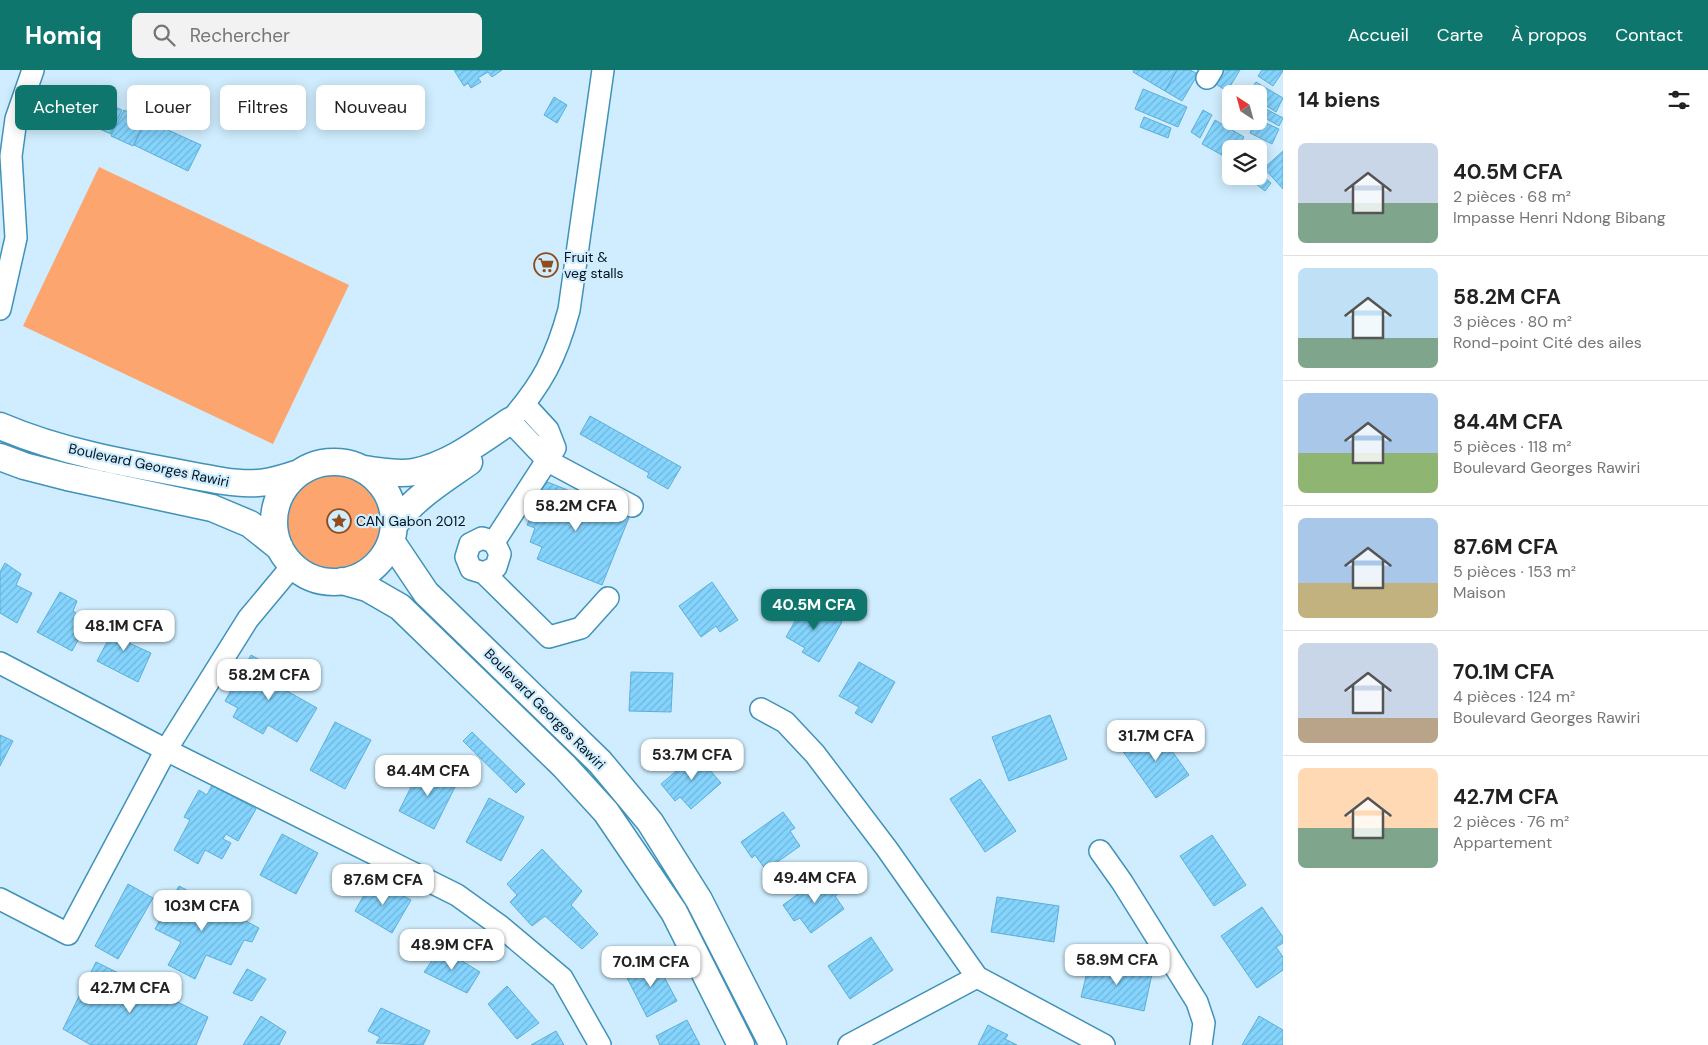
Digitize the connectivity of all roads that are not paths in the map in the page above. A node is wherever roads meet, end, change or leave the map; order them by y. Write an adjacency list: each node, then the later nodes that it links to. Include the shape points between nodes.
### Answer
1 (33, 70): 3 (street, via 16,119 11,156 16,238)
2 (603, 70): 4 (street, via 569,310 551,363 540,384)
3 (0, 309)
4 (517, 413): 7 (street); 8 (main road, via 471,448 427,467 413,472); 11 (main road, via 491,444 405,510)
5 (0, 426): 9 (main road, Boulevard Georges Rawiri, via 97,456 223,481 267,484)
6 (0, 457): 12 (main road, Boulevard Georges Rawiri, via 67,477 212,508 250,524)
7 (548, 461): 10 (street); 14 (street, via 494,542 500,554 496,567 484,573 549,636 581,628)
8 (363, 469): 9 (main road, via 348,463 331,462 314,465); 11 (main road, via 387,492 393,508)
9 (300, 473): 12 (main road, via 285,488 276,507 274,528)
10 (632, 506)
11 (393, 533): 13 (main road, via 384,556 372,568 358,577); 23 (main road, Boulevard Georges Rawiri, via 426,593 600,762 650,822 699,900)
12 (286, 557): 13 (main road, via 315,578); 17 (street)
13 (342, 581): 22 (main road, Boulevard Georges Rawiri, via 367,588 400,607 564,766 606,812 674,912)
14 (608, 598)
15 (0, 663): 17 (street)
16 (761, 709): 20 (street, via 785,722 815,754)
17 (166, 750): 19 (street, via 68,934); 21 (street, via 457,895 562,978)
18 (1100, 851): 26 (street, via 1197,1002 1204,1023)
19 (0, 899)
20 (977, 977): 24 (street); 25 (street)
21 (600, 1045)
22 (741, 1045)
23 (773, 1045)
24 (849, 1045)
25 (1104, 1045)
26 (1201, 1045)

